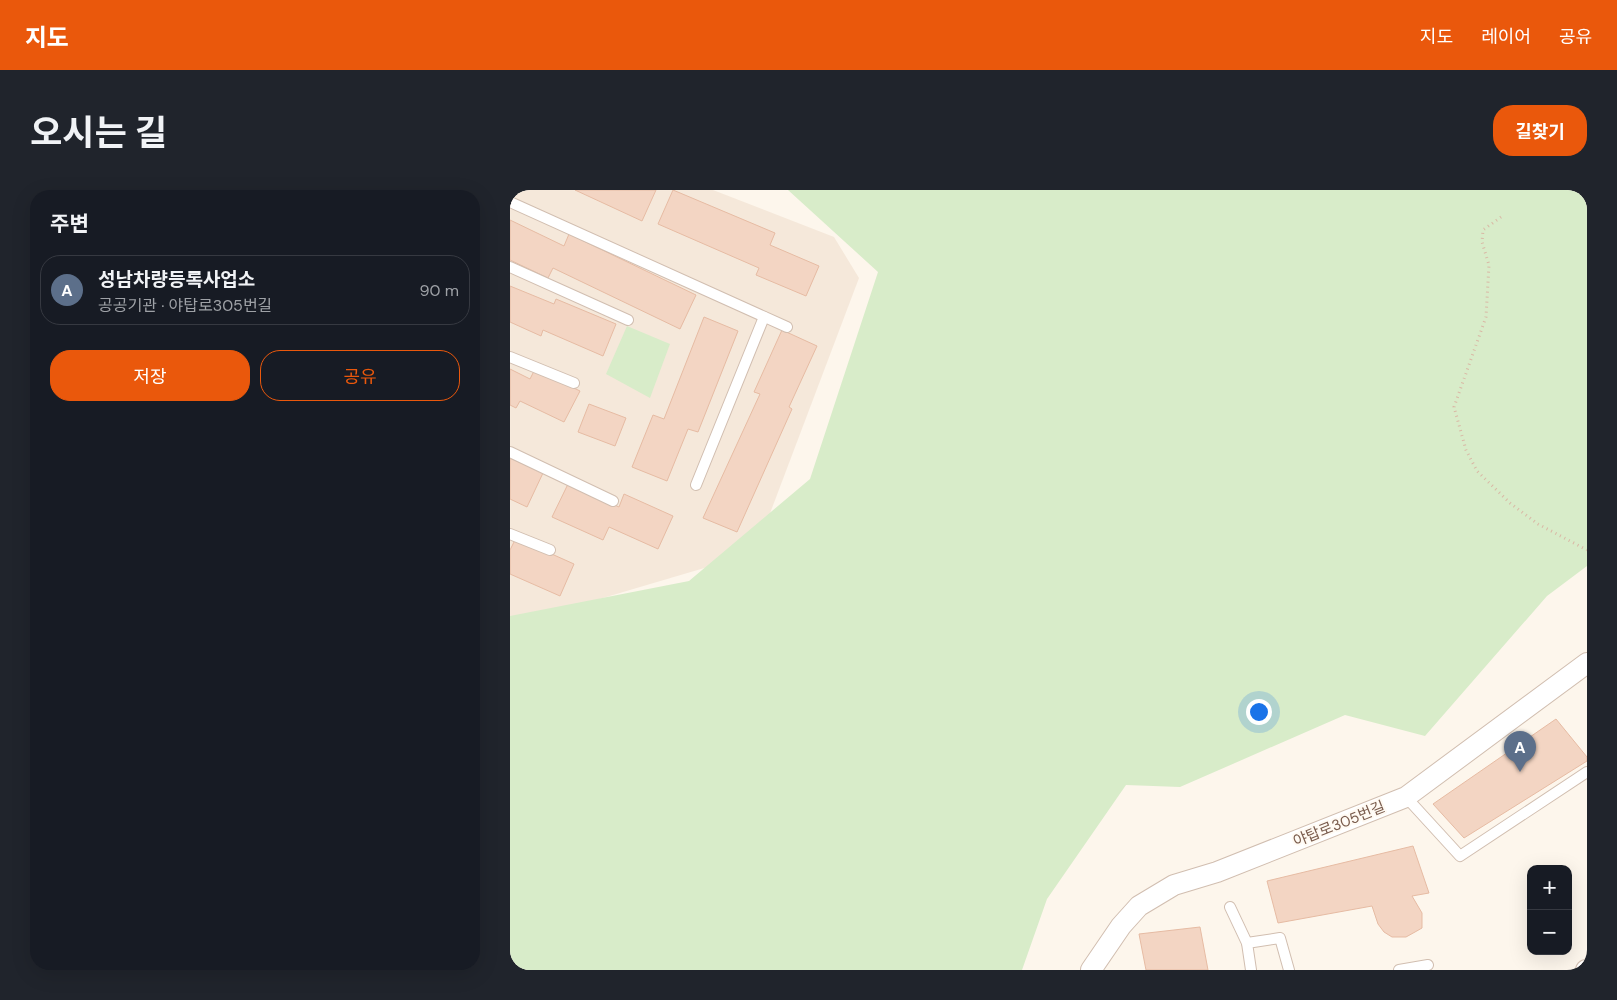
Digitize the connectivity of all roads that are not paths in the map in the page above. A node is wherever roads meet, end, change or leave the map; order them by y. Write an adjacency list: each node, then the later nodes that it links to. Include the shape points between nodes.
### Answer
1 (510, 202): 3 (lane)
2 (510, 267): 4 (lane)
3 (764, 317): 5 (lane); 9 (lane)
4 (628, 320)
5 (787, 327)
6 (510, 357): 7 (lane)
7 (574, 384)
8 (510, 452): 10 (lane)
9 (696, 485)
10 (612, 501)
11 (510, 534): 12 (lane)
12 (550, 550)
13 (1587, 663): 15 (street, 야탑로305번길)
14 (1587, 772): 15 (lane, via 1460,856)
15 (1406, 797): 19 (street, 야탑로305번길, via 1217,872 1174,885 1139,906)
16 (1230, 907): 17 (lane)
17 (1247, 943): 20 (lane); 21 (lane, via 1280,938)
18 (1428, 965): 22 (lane)
19 (1091, 970)
20 (1252, 970)
21 (1289, 970)
22 (1399, 970)

